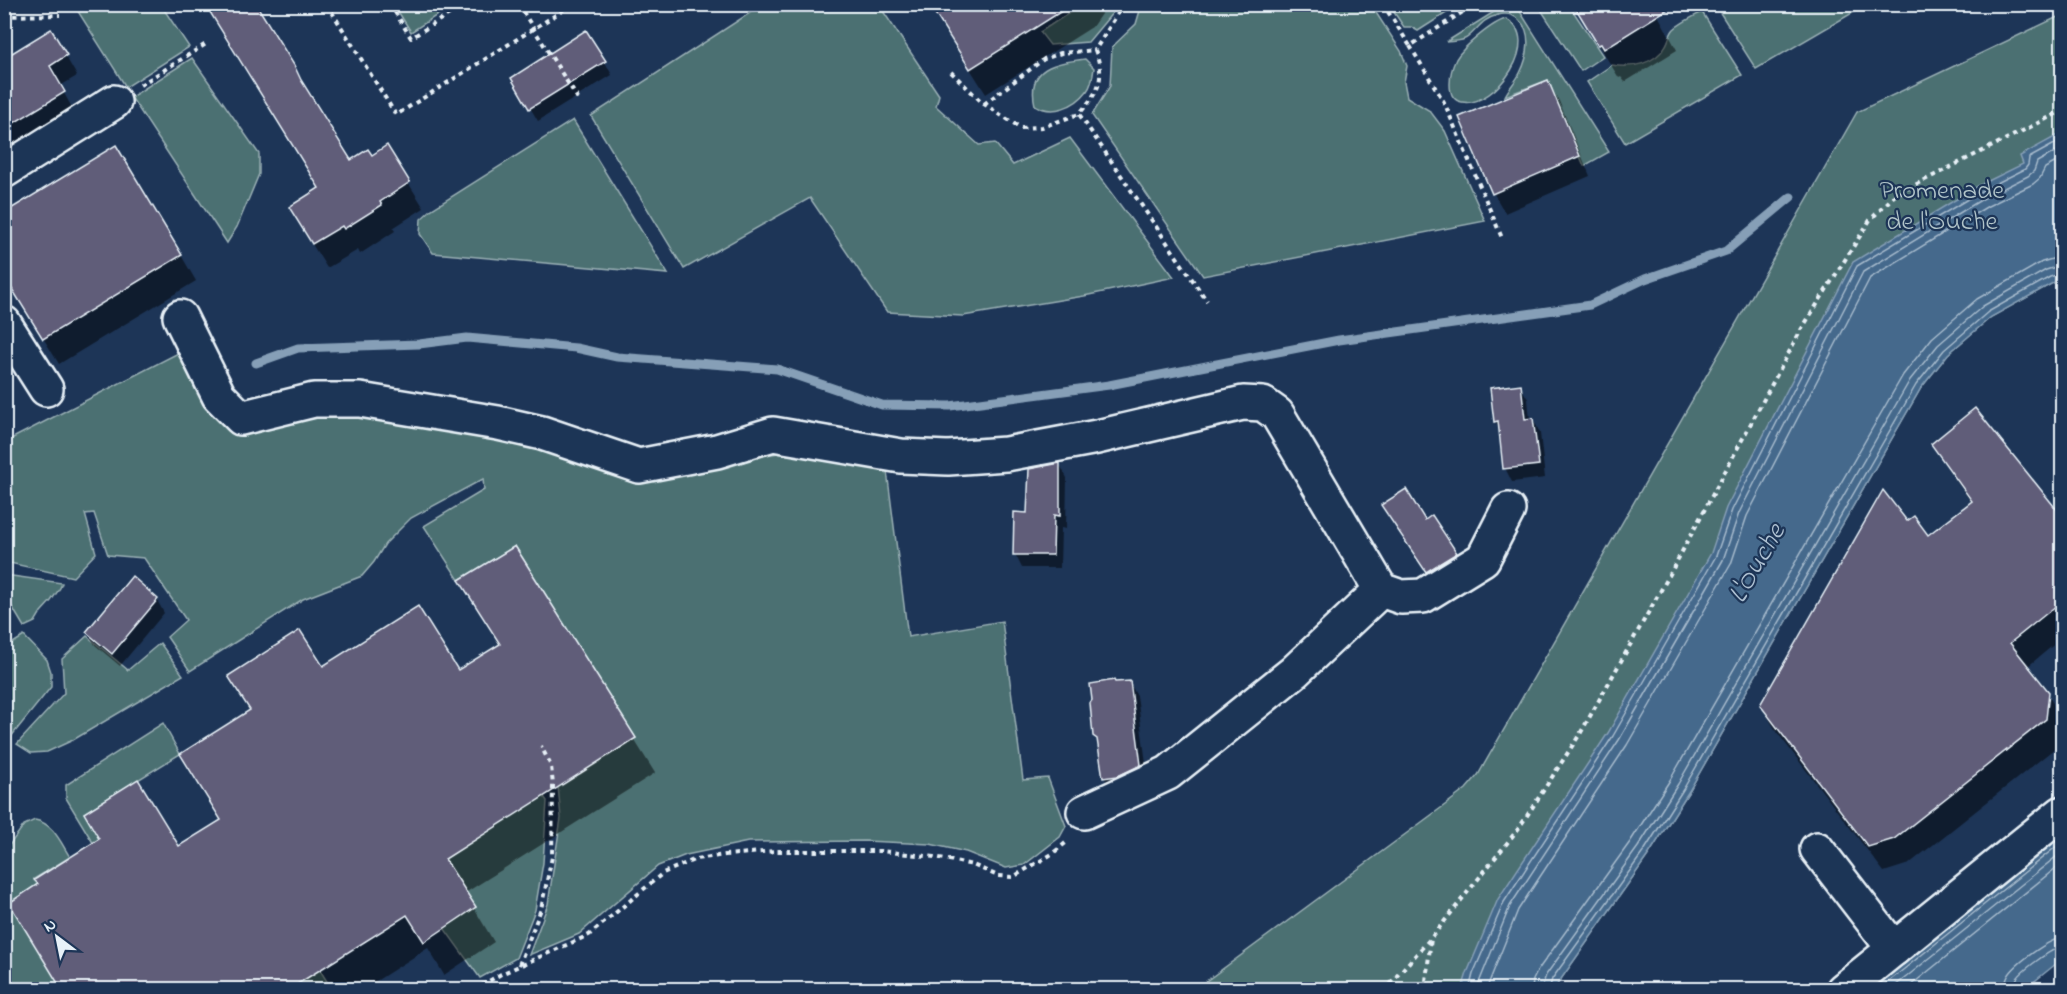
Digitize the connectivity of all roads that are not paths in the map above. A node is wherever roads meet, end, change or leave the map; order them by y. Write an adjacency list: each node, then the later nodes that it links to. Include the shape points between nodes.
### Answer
1 (114, 102): 2 (street)
2 (4, 171)
3 (180, 317): 7 (street, via 219,396 241,418 314,400 360,400 531,430 639,466 717,451 773,434 901,456 1006,454 1243,403 1263,404 1277,414)
4 (4, 323): 5 (street)
5 (46, 389)
6 (1508, 510): 7 (street, via 1484,559 1423,596 1401,597)
7 (1382, 590): 8 (street, via 1294,672 1168,773)
8 (1084, 812)
9 (2062, 813): 11 (street)
10 (1817, 849): 11 (street)
11 (1894, 949): 12 (street)
12 (1843, 990)

